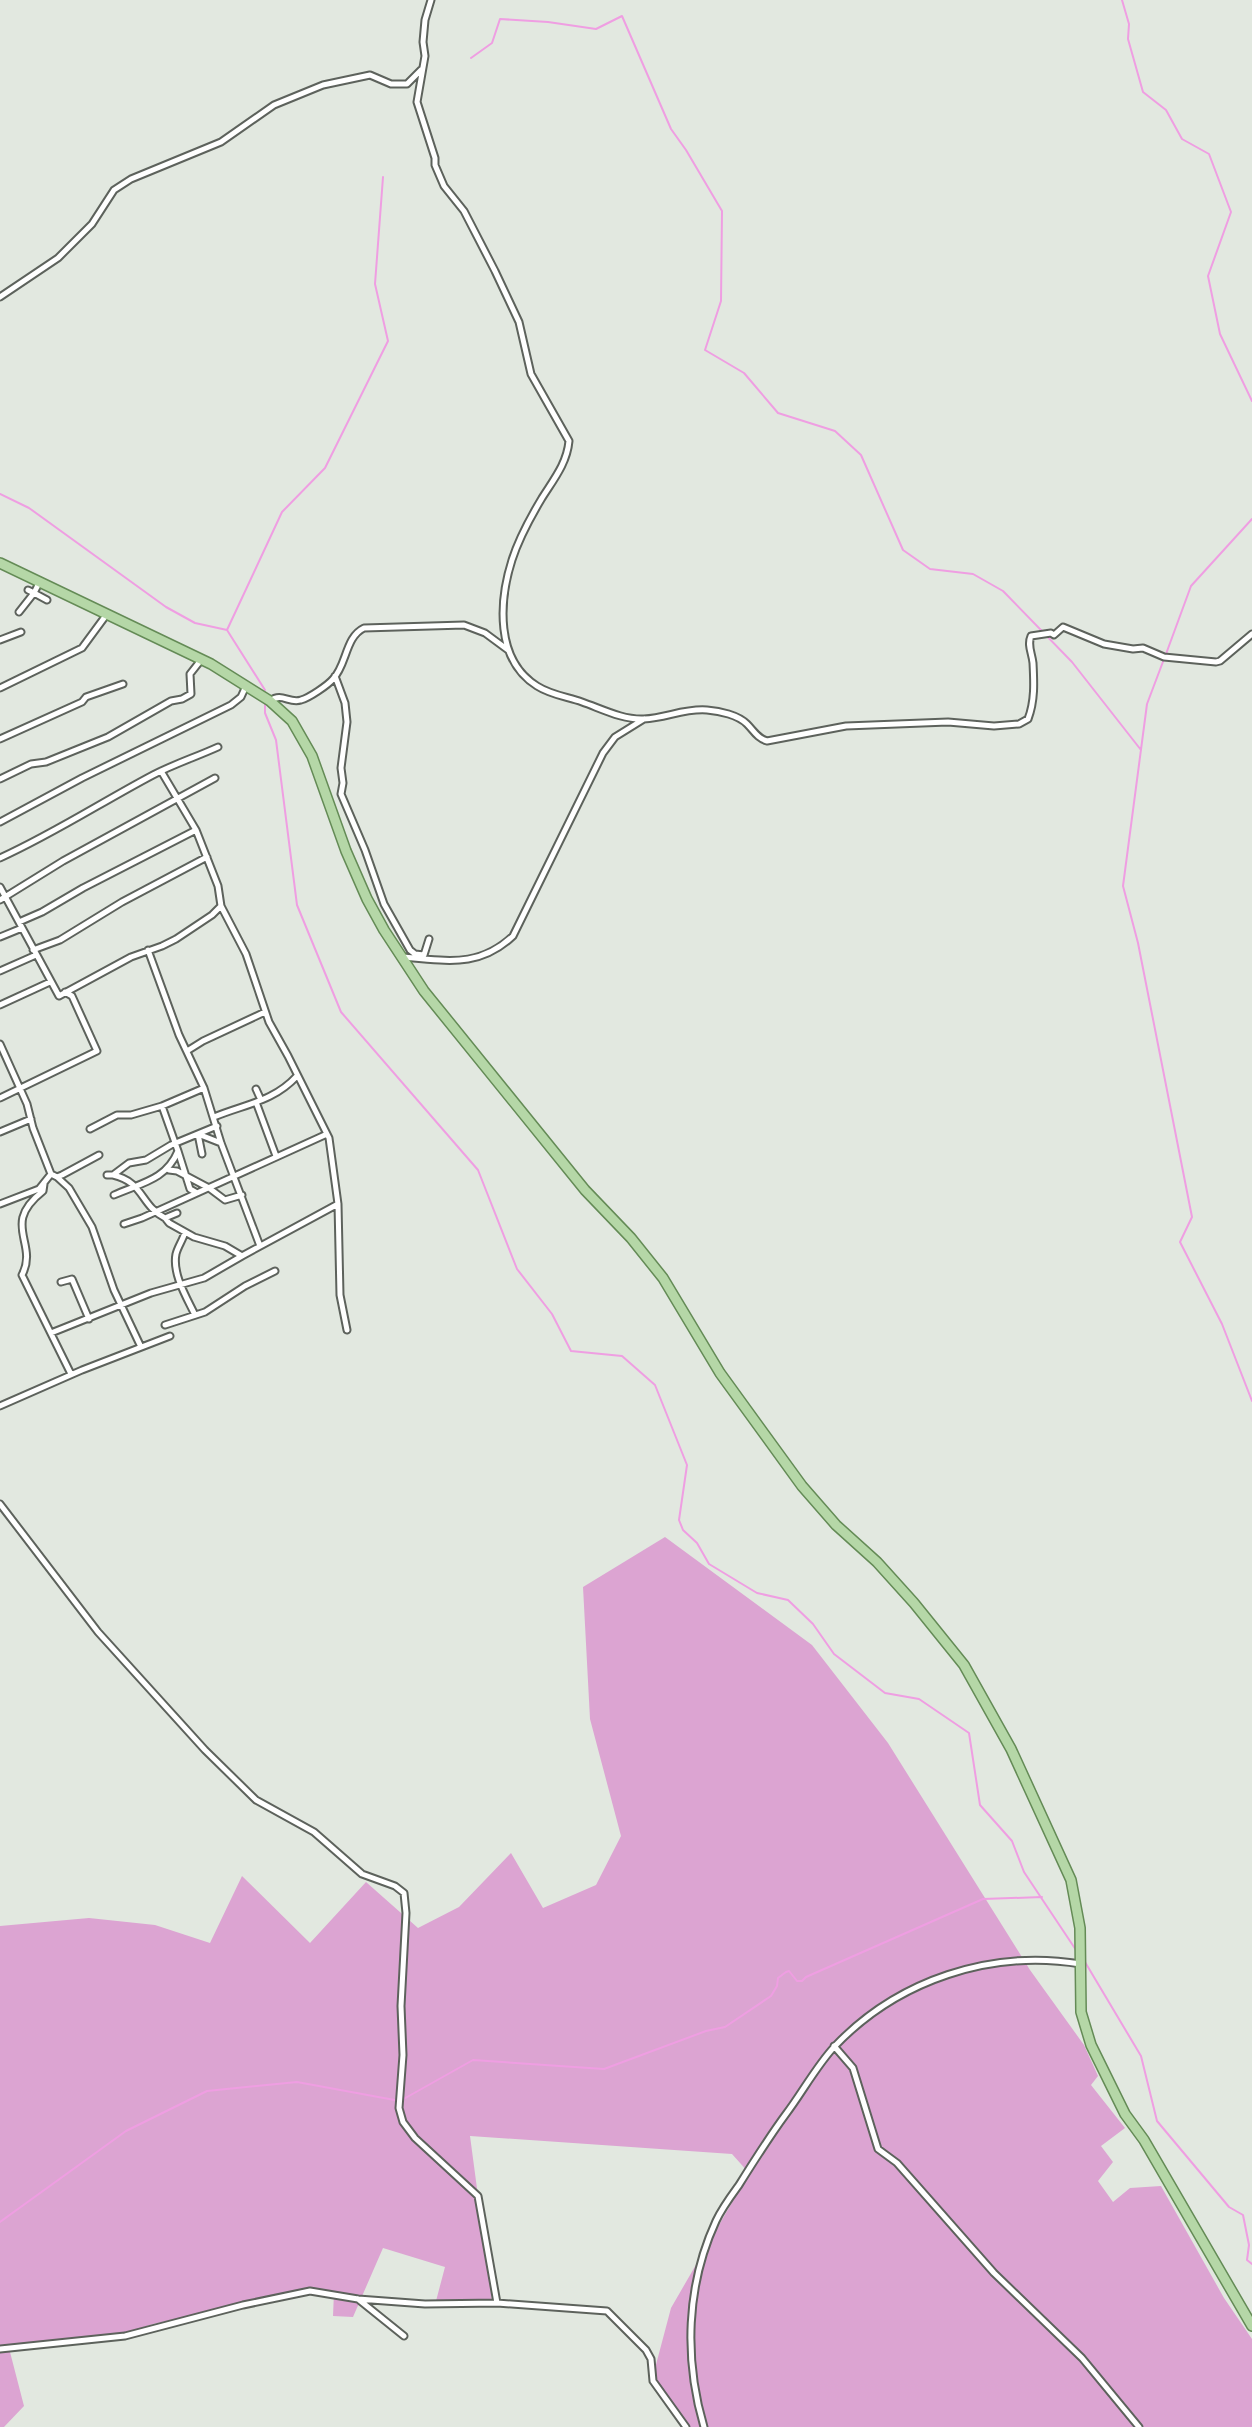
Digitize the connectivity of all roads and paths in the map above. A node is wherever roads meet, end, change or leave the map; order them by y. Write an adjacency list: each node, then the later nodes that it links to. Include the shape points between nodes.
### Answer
1 (431, 0): 2 (street, via 423,33)
2 (423, 68): 3 (street, via 407,84 391,84 370,75 308,90 274,105 221,142 131,179 114,190 68,249); 13 (street, via 417,102 437,170 495,271 519,322 531,374 569,441 565,461 512,559 502,612)
3 (0, 297)
4 (0, 563): 5 (main road)
5 (40, 581): 6 (street); 9 (main road)
6 (31, 591): 7 (street); 8 (street)
7 (47, 600)
8 (19, 612)
9 (107, 614): 14 (main road); 18 (street, via 82,648)
10 (21, 632): 12 (street)
11 (1252, 634): 20 (street, via 1216,662 1104,644 1063,627 1054,635 1031,636 1033,706 1028,719 1019,724 885,723 767,741 744,721 708,710)
12 (0, 640)
13 (508, 650): 15 (street, via 464,625 364,628 356,633); 20 (street, via 524,674 542,689)
14 (201, 659): 17 (main road); 25 (street, via 190,674 191,692 185,697 108,737)
15 (335, 676): 19 (street, via 301,700 274,697); 36 (street, via 347,722 341,794 384,904 410,950 424,955)
16 (122, 684): 21 (street)
17 (246, 686): 19 (main road); 27 (street, via 231,705)
18 (0, 688)
19 (270, 701): 39 (main road, via 292,720 306,743 358,878)
20 (644, 719): 39 (street, via 615,737 603,753 513,936 492,953 459,961)
21 (0, 739)
22 (218, 747): 23 (street)
23 (161, 771): 26 (street); 30 (street)
24 (215, 778): 26 (street)
25 (0, 779)
26 (177, 799): 28 (street); 32 (street)
27 (0, 822)
28 (196, 830): 29 (street); 34 (street)
29 (207, 857): 33 (street); 38 (street)
30 (0, 858)
31 (0, 887): 32 (street)
32 (3, 899): 34 (street)
33 (221, 906): 37 (street, via 176,939); 44 (street, via 246,954)
34 (21, 925): 35 (street); 38 (street)
35 (0, 937)
36 (429, 939)
37 (148, 950): 42 (street); 46 (street)
38 (35, 952): 40 (street); 41 (street)
39 (401, 957): 101 (main road, via 448,1023 663,1278 720,1373 802,1486 877,1562 964,1665 1011,1749 1071,1880 1079,1915)
40 (0, 971)
41 (50, 982): 42 (street, via 58,996); 43 (street)
42 (65, 992): 50 (street, via 72,996 97,1051)
43 (0, 1005)
44 (265, 1012): 46 (street); 49 (street)
45 (0, 1044): 47 (street)
46 (187, 1051): 51 (street)
47 (7, 1060): 48 (street); 50 (street)
48 (0, 1063)
49 (296, 1076): 54 (street, via 288,1087); 62 (street)
50 (20, 1088): 53 (street); 57 (street)
51 (204, 1088): 55 (street); 56 (street)
52 (256, 1089): 54 (street)
53 (0, 1098)
54 (258, 1101): 56 (street); 67 (street)
55 (162, 1106): 59 (street, via 117,1115); 64 (street)
56 (214, 1117): 58 (street)
57 (31, 1119): 60 (street); 69 (street)
58 (217, 1126): 61 (street); 63 (street)
59 (90, 1129)
60 (0, 1132)
61 (198, 1134): 63 (street); 64 (street); 65 (street)
62 (327, 1134): 67 (street); 79 (street)
63 (221, 1143): 71 (street)
64 (177, 1148): 68 (street); 70 (street); 73 (street, via 171,1145 110,1175)
65 (202, 1154)
66 (99, 1155): 69 (street)
67 (276, 1156): 71 (street)
68 (169, 1170): 70 (street); 73 (street)
69 (54, 1176): 72 (street); 90 (street, via 69,1188 92,1227)
70 (186, 1176): 74 (street); 75 (street, via 190,1189)
71 (235, 1177): 74 (street); 77 (street)
72 (44, 1184): 78 (street); 95 (street, via 43,1191 26,1203 19,1229 27,1262 22,1275)
73 (136, 1185): 76 (street); 80 (street)
74 (209, 1188): 75 (street); 77 (street, via 225,1200)
75 (197, 1193): 80 (street)
76 (114, 1195)
77 (242, 1195): 85 (street)
78 (0, 1204)
79 (338, 1204): 85 (street); 94 (street, via 340,1295)
80 (154, 1212): 82 (street); 83 (street)
81 (177, 1213): 82 (street)
82 (165, 1218): 84 (street)
83 (124, 1224)
84 (185, 1232): 86 (street); 89 (street, via 176,1254)
85 (260, 1246): 86 (street)
86 (242, 1256): 89 (street)
87 (275, 1271): 91 (street)
88 (61, 1282): 92 (street, via 72,1279)
89 (182, 1285): 90 (street); 91 (street)
90 (122, 1306): 92 (street); 97 (street)
91 (195, 1315): 93 (street)
92 (89, 1319): 95 (street)
93 (165, 1325)
94 (347, 1331)
95 (51, 1333): 98 (street)
96 (170, 1336): 97 (street)
97 (141, 1347): 98 (street)
98 (71, 1374): 99 (street)
99 (0, 1406)
100 (0, 1504): 104 (street, via 98,1632 256,1800 314,1832 362,1874 404,1893 400,2115 415,2138 478,2196)
101 (1081, 1964): 102 (street, via 1029,1959 957,1972 894,1998); 105 (main road, via 1081,2012 1091,2045 1125,2114)
102 (834, 2046): 109 (street, via 717,2219 699,2263 690,2360); 110 (street, via 853,2068 880,2151 897,2163 994,2273 1082,2358)
103 (358, 2299): 104 (street); 106 (street); 107 (street, via 310,2291 125,2336)
104 (497, 2303): 108 (street, via 607,2311 646,2350 653,2381)
105 (1252, 2326)
106 (404, 2336)
107 (0, 2349)
108 (686, 2427)
109 (704, 2427)
110 (1139, 2427)

